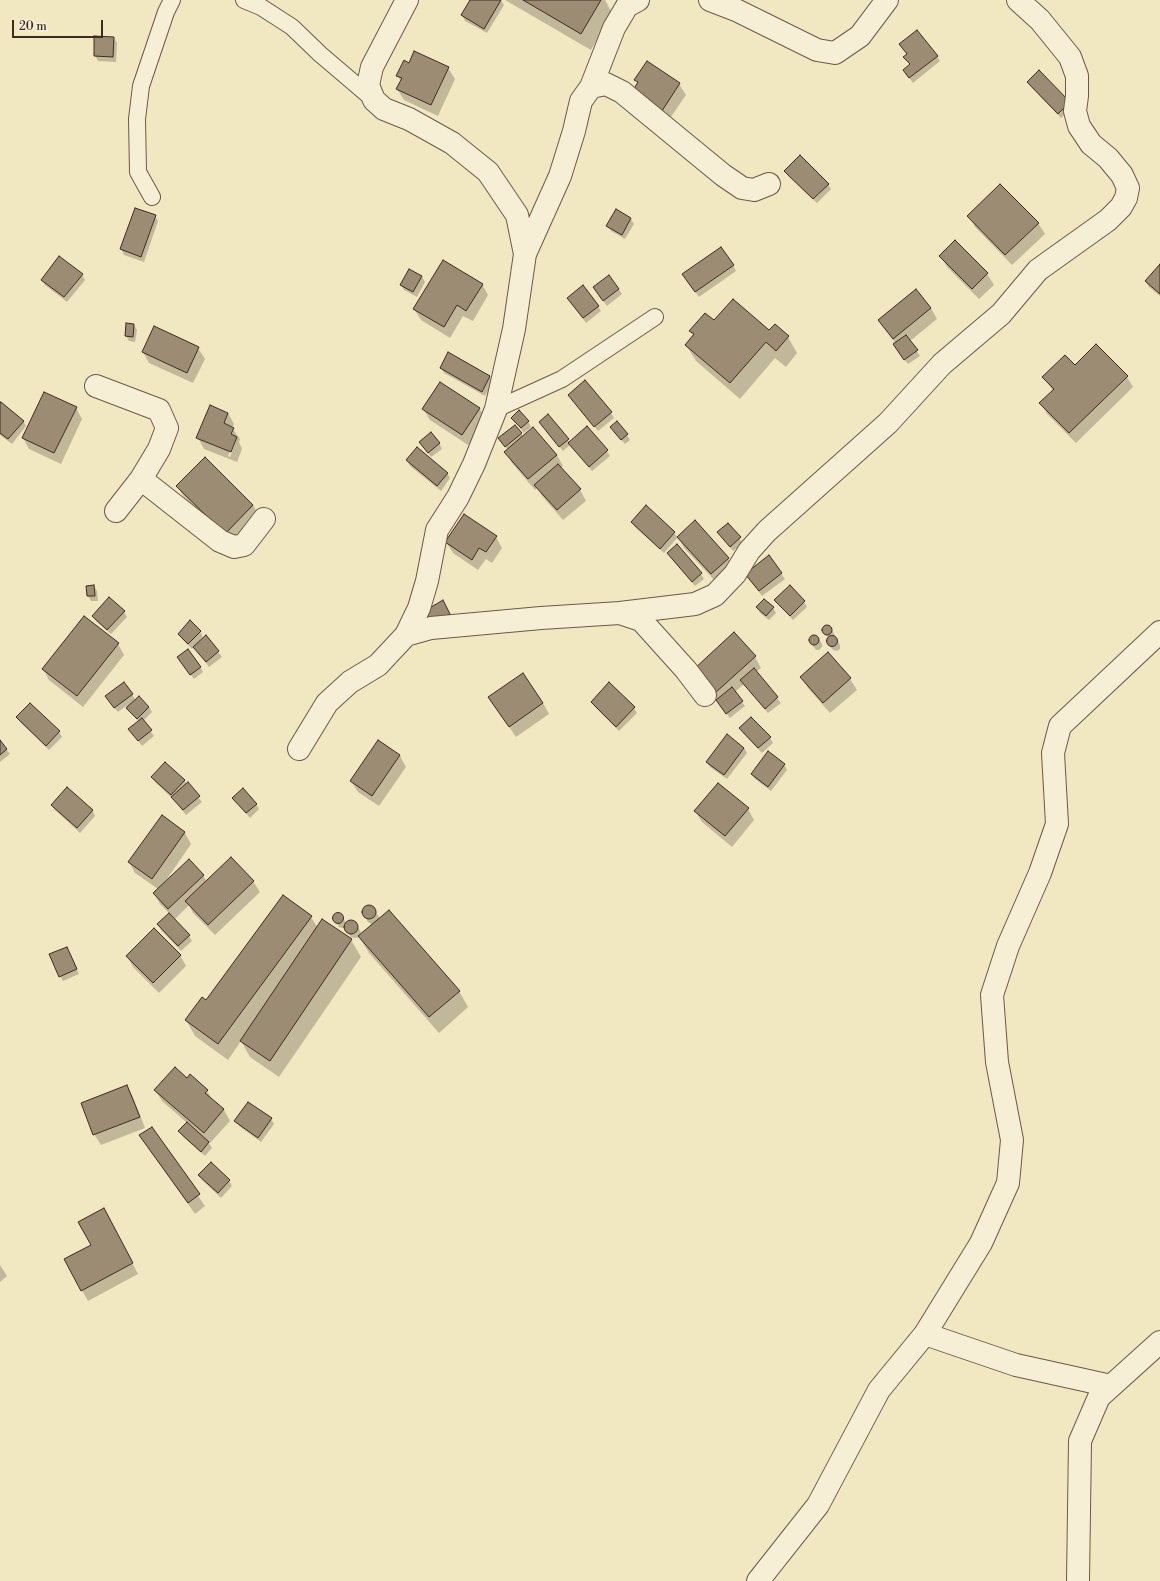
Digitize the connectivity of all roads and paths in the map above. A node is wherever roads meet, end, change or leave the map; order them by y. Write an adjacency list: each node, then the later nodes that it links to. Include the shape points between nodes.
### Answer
1 (172, 0): 12 (lane, via 141,86 137,119 138,172)
2 (244, 0): 8 (lane)
3 (407, 0): 10 (street, via 372,67 368,85)
4 (638, 0): 9 (street, via 627,6 614,28)
5 (710, 0): 6 (street, via 817,50 835,53 860,36)
6 (887, 0)
7 (1018, 0): 20 (street, via 1040,20 1070,57 1077,76 1075,111 1079,126 1092,144 1122,175 1128,188 1121,208 1038,270 1001,314 942,364 888,423 767,531 735,574 715,595 695,604)
8 (262, 4): 10 (lane, via 292,27)
9 (591, 87): 11 (street, via 606,84 622,92 742,188 754,190); 13 (street, via 581,101 560,176)
10 (374, 100): 13 (street, via 384,109 409,119 452,143 488,172 517,215)
11 (769, 184)
12 (152, 197)
13 (525, 254): 16 (street, via 514,329)
14 (654, 317): 16 (lane, via 562,379)
15 (96, 386): 17 (street, via 159,410 167,428 159,449)
16 (496, 409): 22 (street, via 458,497 437,530 427,581 419,608)
17 (141, 479): 18 (street); 19 (street, via 220,541 234,547 244,545)
18 (116, 511)
19 (264, 519)
20 (620, 613): 22 (street, via 431,628); 23 (street, via 641,620 686,670)
21 (1160, 632): 25 (street, via 1060,726 1053,753 1057,824 1040,873 1008,946 992,995 997,1062 1012,1140 1008,1183 981,1244)
22 (406, 635): 24 (street, via 378,665 350,682 327,703)
23 (705, 696)
24 (299, 749)
25 (925, 1334): 27 (street, via 1016,1365); 28 (street, via 879,1390 818,1505)
26 (1160, 1342): 27 (street)
27 (1111, 1386): 29 (street, via 1099,1397 1080,1441)
28 (758, 1581)
29 (1078, 1581)

